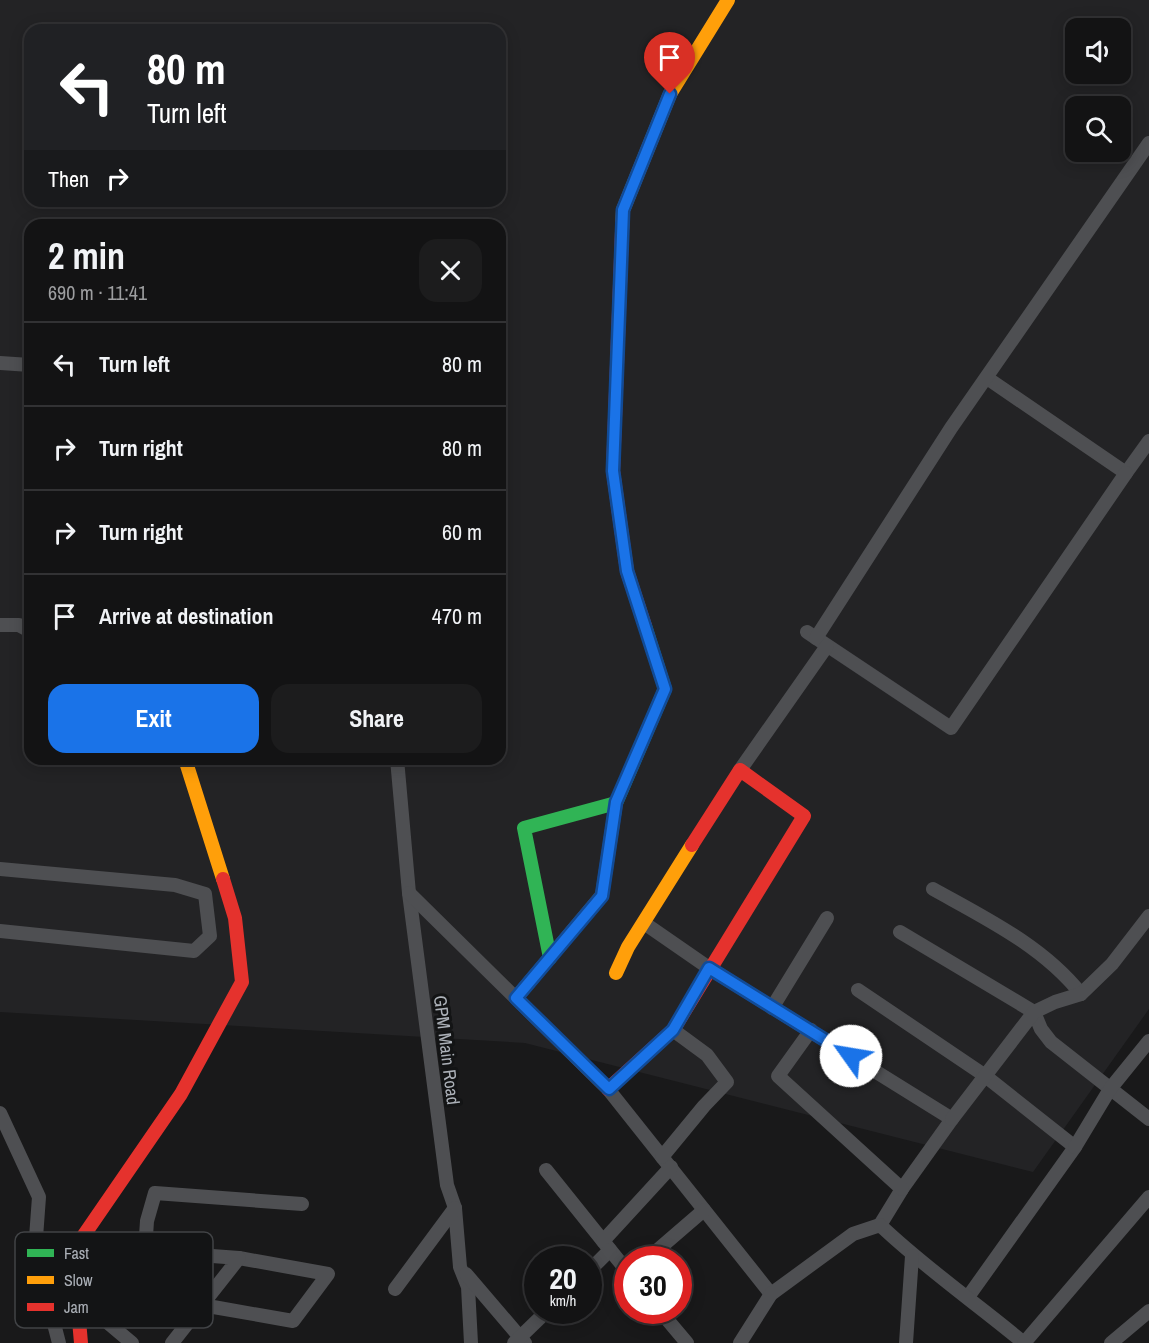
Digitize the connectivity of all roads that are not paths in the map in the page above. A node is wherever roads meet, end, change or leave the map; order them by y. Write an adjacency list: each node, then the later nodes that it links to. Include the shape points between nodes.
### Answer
1 (728, 0): 14 (street, via 670,94 623,210 613,471 627,571 665,689)
2 (1149, 143): 5 (street)
3 (0, 363): 4 (street)
4 (24, 365)
5 (987, 378): 7 (street); 10 (street)
6 (1149, 441): 7 (street)
7 (1126, 473): 10 (street, via 951,728)
8 (0, 625): 9 (street)
9 (24, 628)
10 (817, 639): 13 (street)
11 (187, 765): 50 (street, via 235,918 242,982 181,1094)
12 (398, 765): 17 (street, GPM Main Road)
13 (740, 770): 20 (street); 24 (street, via 804,816)
14 (616, 802): 23 (street, via 602,896); 23 (street, via 524,828)
15 (0, 869): 21 (street, via 175,885 205,894 210,936 194,951)
16 (933, 889): 27 (street, via 1047,958)
17 (409, 893): 28 (street); 46 (street, GPM Main Road, via 447,1185)
18 (1149, 916): 27 (street, via 1112,964)
19 (827, 918): 29 (street)
20 (644, 923): 24 (street); 25 (street)
21 (0, 931)
22 (900, 932): 30 (street)
23 (550, 958): 28 (street)
24 (709, 968): 29 (street); 31 (street)
25 (616, 973)
26 (858, 990): 34 (street)
27 (1081, 994): 30 (street)
28 (516, 998): 35 (street)
29 (772, 1008): 32 (street)
30 (1034, 1012): 34 (street); 36 (street, via 1051,1042)
31 (673, 1030): 35 (street); 41 (street, via 707,1055 727,1082 704,1106)
32 (811, 1030): 38 (street); 43 (street, via 778,1076)
33 (1149, 1041): 36 (street)
34 (984, 1076): 38 (street); 40 (street)
35 (609, 1089): 41 (street)
36 (1110, 1089): 39 (street); 40 (street)
37 (0, 1113): 49 (street, via 39,1197)
38 (952, 1119): 43 (street)
39 (1149, 1119)
40 (1075, 1147): 63 (street)
41 (666, 1162): 47 (street); 52 (street)
42 (546, 1170): 52 (street)
43 (902, 1189): 48 (street)
44 (1149, 1197): 81 (street)
45 (302, 1204): 51 (street, via 155,1193)
46 (455, 1208): 59 (street, GPM Main Road); 60 (street)
47 (704, 1210): 53 (street); 62 (street)
48 (880, 1225): 57 (street); 62 (street, via 853,1234)
49 (36, 1232)
50 (86, 1232)
51 (147, 1232)
52 (607, 1246): 54 (street); 55 (street)
53 (662, 1246)
54 (602, 1253)
55 (614, 1255)
56 (213, 1256): 58 (street)
57 (912, 1256): 63 (street); 80 (street)
58 (239, 1258): 61 (street); 64 (street, via 328,1274 292,1322)
59 (460, 1267): 72 (street); 77 (street, GPM Main Road, via 468,1287)
60 (395, 1289)
61 (213, 1291)
62 (771, 1294): 79 (street)
63 (968, 1297): 81 (street)
64 (213, 1307)
65 (1149, 1311): 82 (street)
66 (535, 1324): 72 (street)
67 (671, 1324): 78 (street)
68 (55, 1328): 73 (street)
69 (80, 1328): 74 (street)
70 (114, 1328): 75 (street)
71 (184, 1328): 76 (street)
72 (519, 1341)
73 (59, 1343)
74 (81, 1343)
75 (132, 1343)
76 (172, 1343)
77 (471, 1343)
78 (687, 1343)
79 (740, 1343)
80 (906, 1343)
81 (1024, 1343)
82 (1111, 1343)

